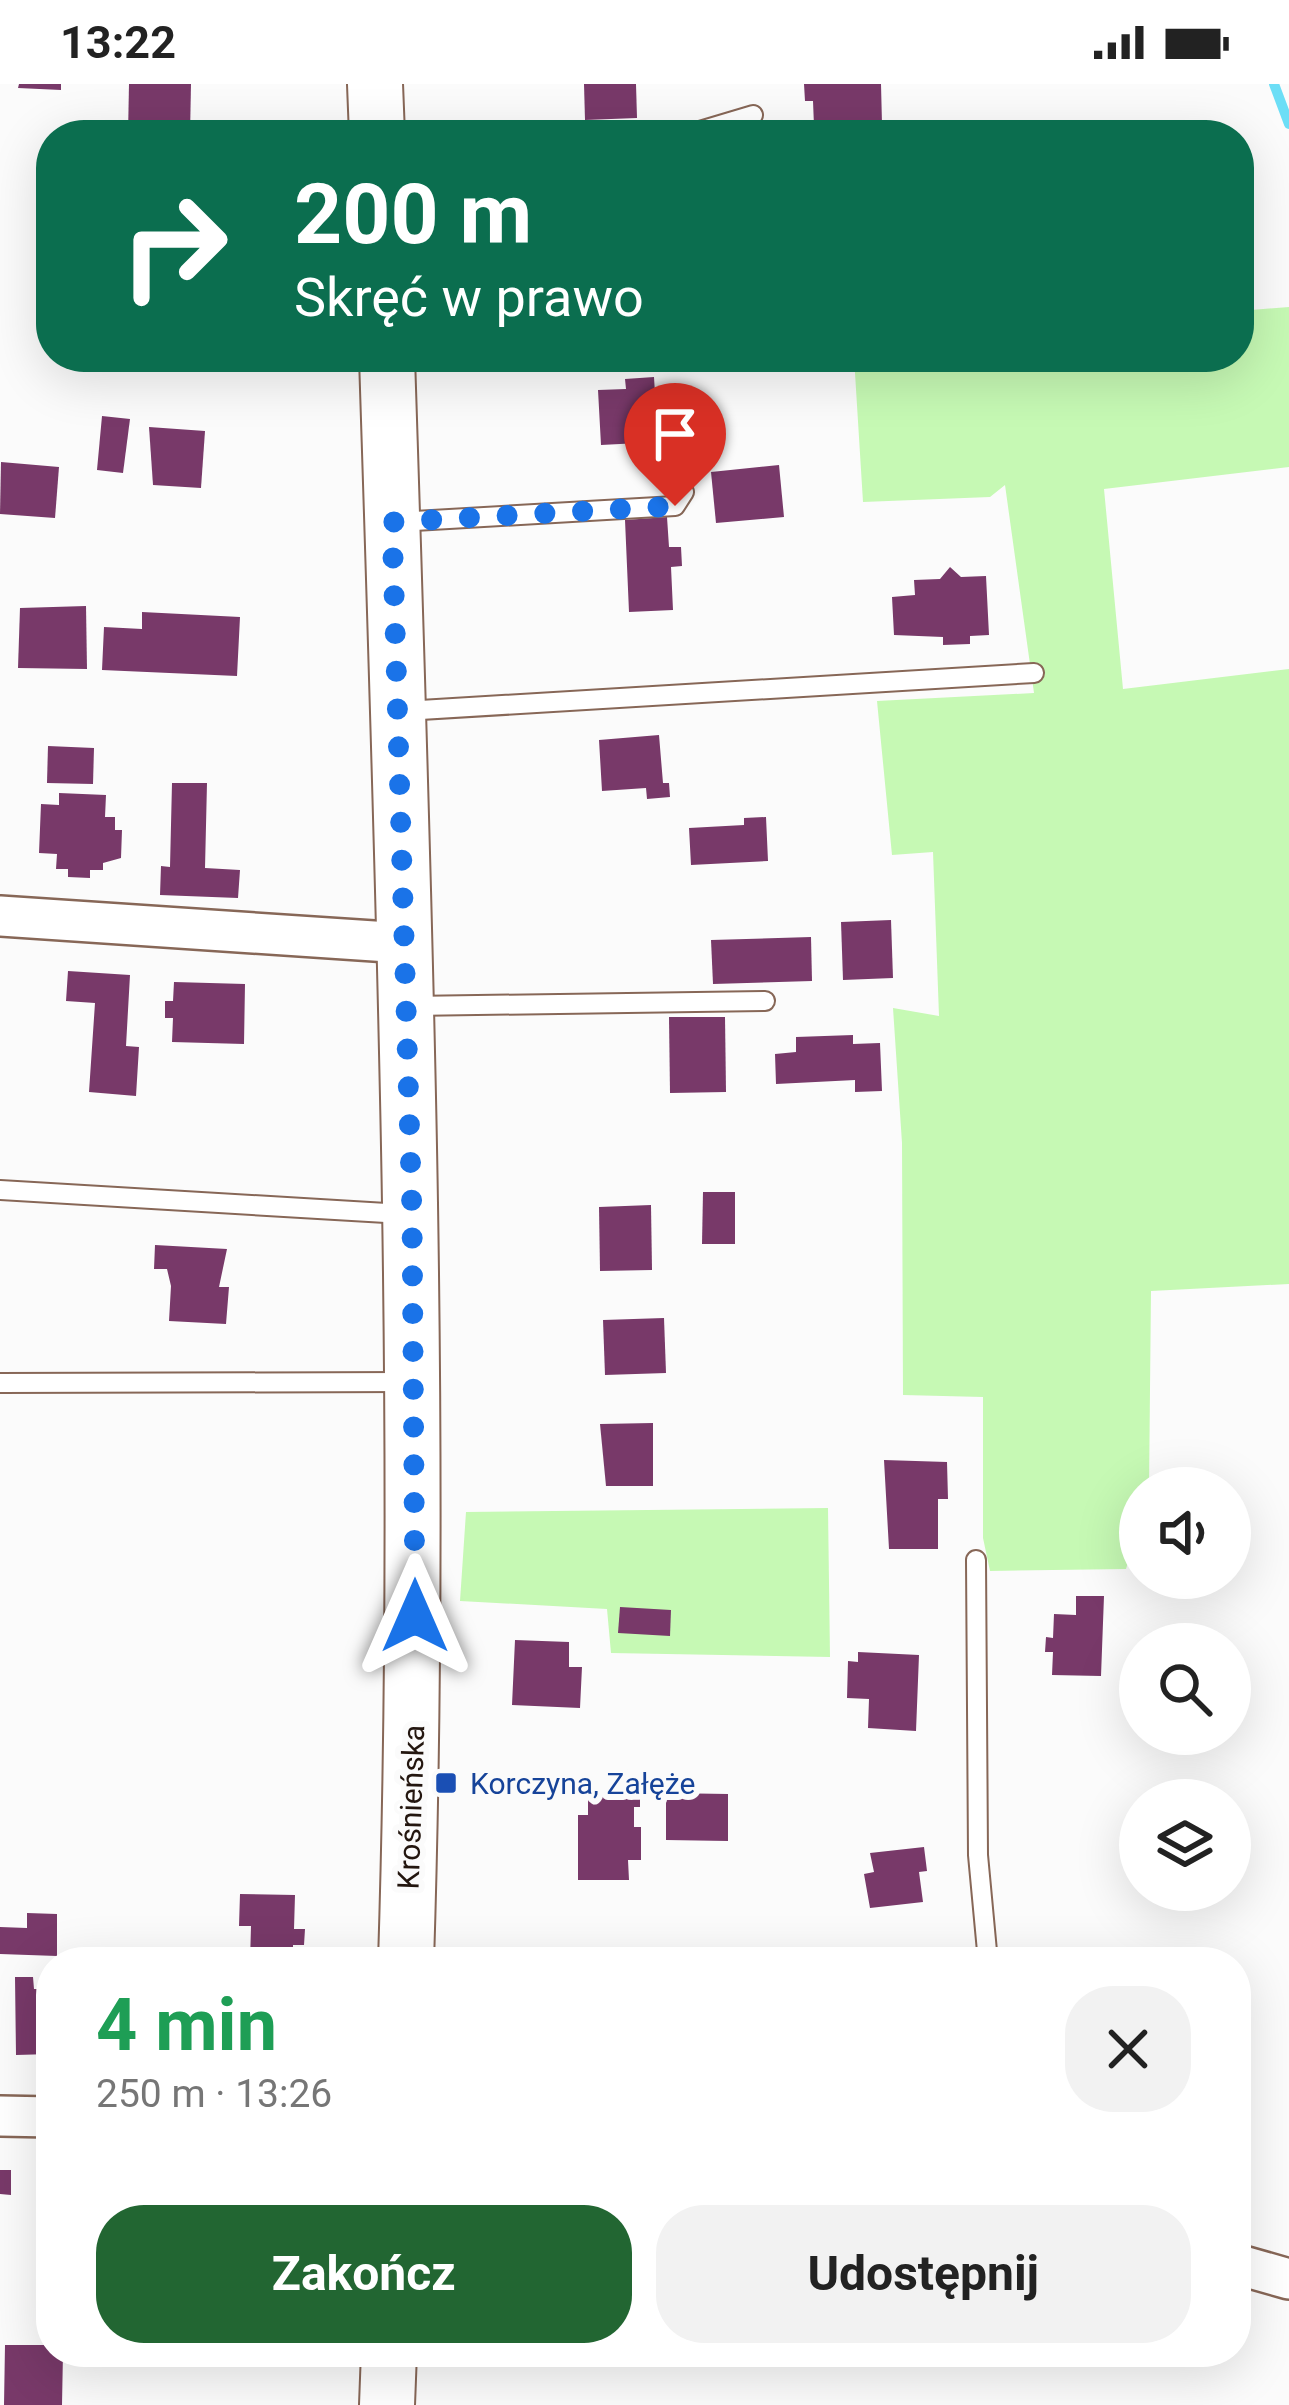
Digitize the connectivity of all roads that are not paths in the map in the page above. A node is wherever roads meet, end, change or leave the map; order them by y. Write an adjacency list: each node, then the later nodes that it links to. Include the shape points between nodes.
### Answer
1 (375, 84): 3 (main road)
2 (753, 116): 4 (lane)
3 (376, 120)
4 (739, 120)
5 (387, 372): 7 (main road, Krośnieńska)
6 (684, 492): 7 (lane, via 675,506)
7 (392, 522): 9 (main road, Krośnieńska)
8 (1034, 673): 9 (lane)
9 (398, 711): 11 (main road, Krośnieńska)
10 (0, 916): 11 (street)
11 (404, 943): 13 (main road, Krośnieńska)
12 (765, 1000): 13 (lane)
13 (406, 1006): 15 (main road, Krośnieńska)
14 (0, 1190): 15 (lane)
15 (412, 1214): 16 (main road, Krośnieńska)
16 (413, 1382): 17 (lane); 19 (main road, Krośnieńska, via 416,1659)
17 (0, 1383)
18 (976, 1560): 20 (lane, via 978,1855)
19 (406, 1947)
20 (987, 1947)
21 (0, 2116): 22 (street)
22 (36, 2117)
23 (1251, 2268): 24 (street)
24 (1289, 2279)
25 (388, 2367): 26 (main road)
26 (387, 2405)

